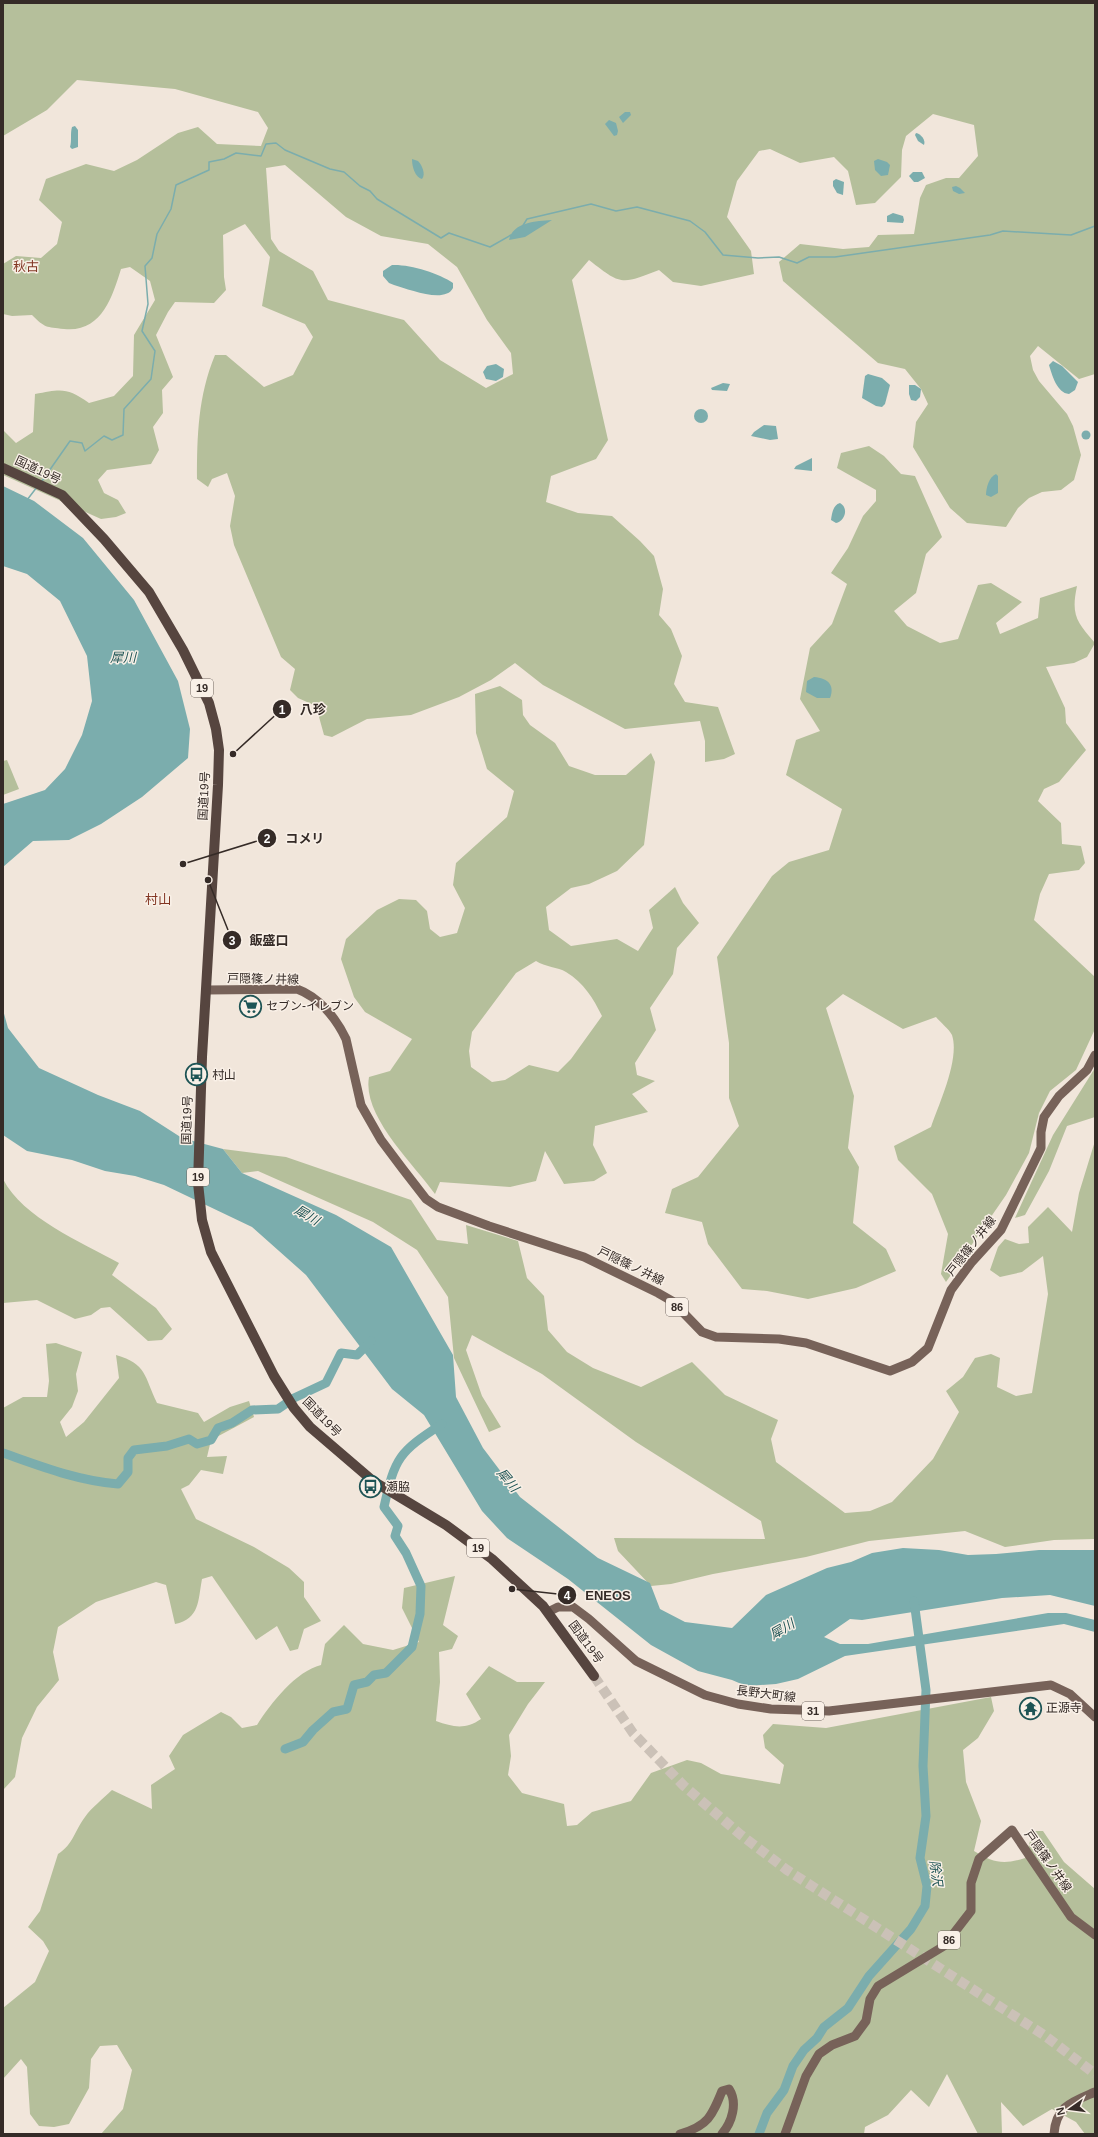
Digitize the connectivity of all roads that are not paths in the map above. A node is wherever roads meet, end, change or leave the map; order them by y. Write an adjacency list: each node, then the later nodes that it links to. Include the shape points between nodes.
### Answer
1 (3, 468): 2 (highway, 国道19号 / 19, via 62,495 104,539 149,592 183,650 209,703 219,750)
2 (207, 990): 3 (main road, 戸隠篠ノ井線 / 86, via 297,989 310,994 341,1029 346,1039 361,1105 378,1134 426,1199 438,1207 584,1257 672,1301 702,1332 716,1337 779,1339 806,1343 890,1371 912,1362 928,1348 951,1290 1001,1230 1041,1148 1044,1117 1059,1096 1086,1070); 4 (highway, 国道19号 / 19, via 198,1182 205,1231 211,1252 227,1287 287,1398 327,1442 381,1486 446,1525 492,1559 524,1586)
3 (1095, 1055)
4 (548, 1612): 5 (highway, 国道19号 / 19); 6 (main road, 長野大町線 / 31, via 558,1607 573,1607 636,1661 705,1694 738,1704 778,1710 829,1711 1051,1685 1070,1694)
5 (594, 1676)
6 (1095, 1717)
7 (1095, 1935): 11 (main road, 戸隠篠ノ井線 / 86, via 1071,1916 1012,1830 979,1859 972,1883 971,1912 944,1946 878,1986 870,1999 866,2021 855,2036 819,2054 806,2076)
8 (1095, 2092): 12 (main road, via 1061,2110 1057,2115)
9 (680, 2134): 10 (main road, via 696,2130 708,2119 722,2091 729,2089 732,2094 732,2114 730,2125)
10 (722, 2134)
11 (784, 2134)
12 (1054, 2134)

